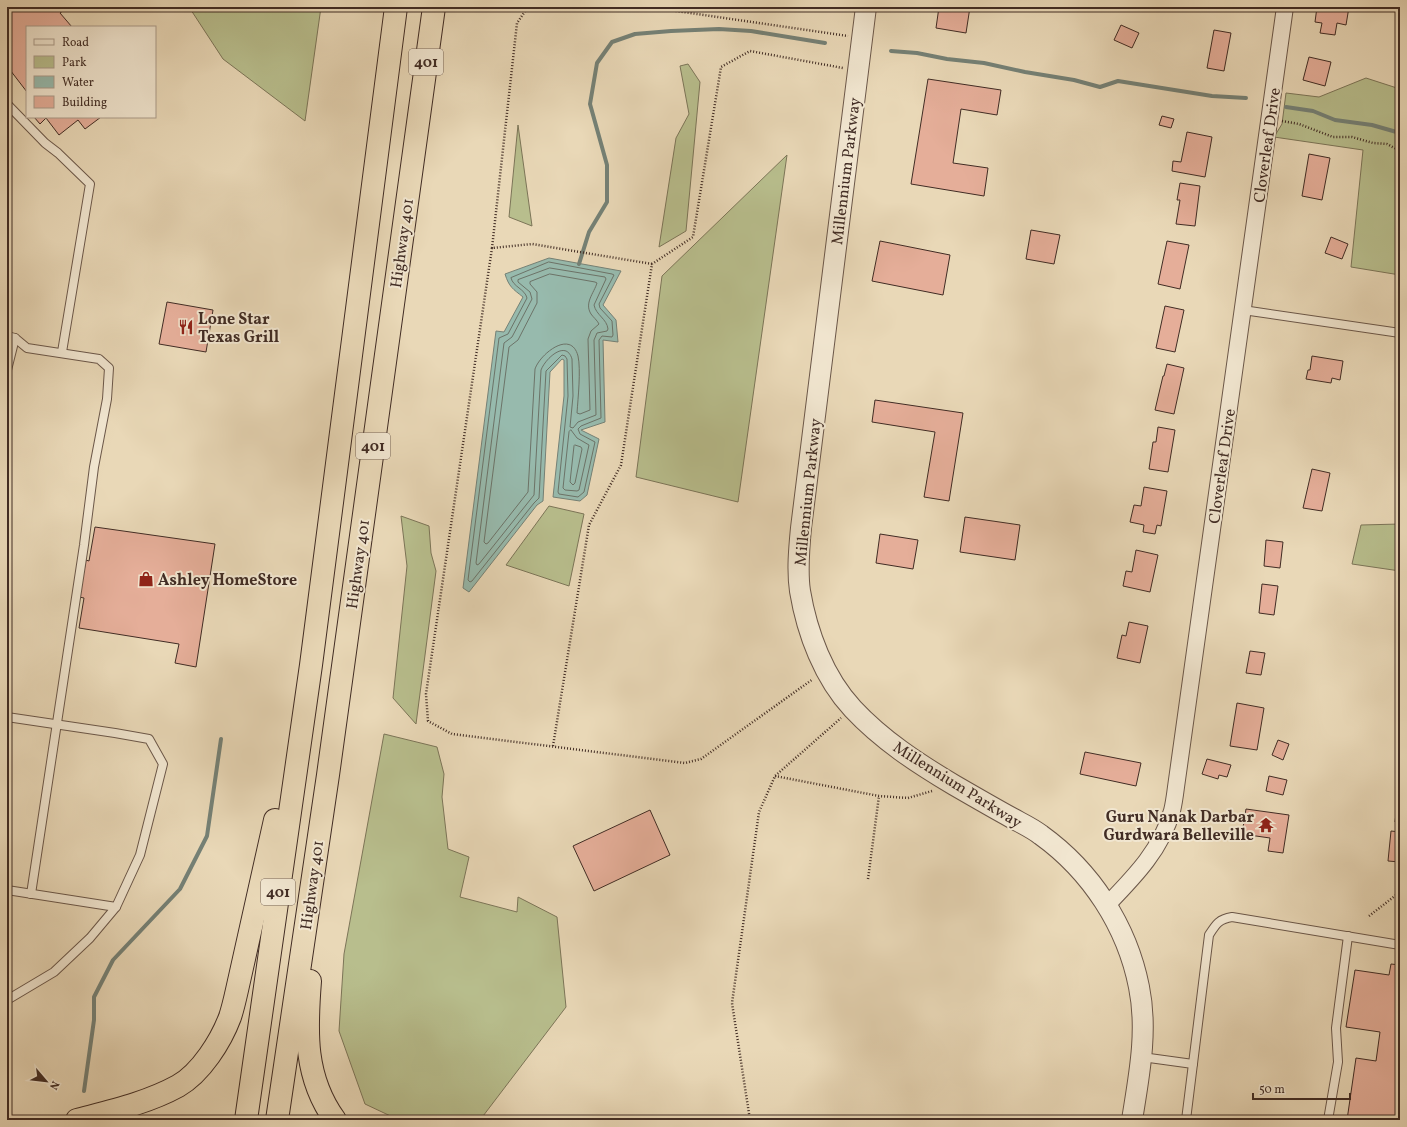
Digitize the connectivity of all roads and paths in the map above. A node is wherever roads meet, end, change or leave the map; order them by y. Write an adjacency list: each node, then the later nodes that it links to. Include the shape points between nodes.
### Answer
1 (396, 7): 19 (highway, Highway 401 / 401)
2 (434, 7): 25 (highway, Highway 401 / 401)
3 (528, 7): 12 (path, via 517,23)
4 (649, 7): 7 (path)
5 (866, 7): 7 (street, Millennium Parkway)
6 (1285, 7): 10 (street, Cloverleaf Drive)
7 (862, 38): 8 (street, Millennium Parkway)
8 (858, 71): 13 (path, via 750,51 721,67 693,237); 20 (street, Millennium Parkway, via 803,502 799,554 800,591 820,659)
9 (7, 104): 17 (lane, via 90,184)
10 (1269, 118): 11 (path, via 1299,124 1333,137 1352,137 1387,144); 14 (street, Cloverleaf Drive)
11 (1400, 151)
12 (492, 248): 13 (path, via 532,244); 24 (path, via 426,694 428,721 452,734)
13 (652, 264): 24 (path, via 621,465 589,525)
14 (1243, 310): 15 (lane); 33 (street, Cloverleaf Drive, via 1172,811 1153,853)
15 (1400, 333)
16 (11, 337): 17 (lane, via 27,348); 18 (lane)
17 (62, 352): 23 (lane, via 99,358 109,368 107,399 94,467)
18 (7, 370)
19 (311, 665): 41 (highway, via 238,990 220,1038 208,1057 179,1085 159,1095); 42 (highway, Highway 401 / 401)
20 (826, 669): 21 (street, Millennium Parkway); 24 (path, via 701,759 685,763)
21 (852, 708): 26 (path); 27 (street, Millennium Parkway, via 907,756)
22 (7, 717): 23 (lane)
23 (57, 725): 32 (lane); 34 (lane, via 148,740 163,764 140,855)
24 (553, 746)
25 (328, 776): 43 (highway, Highway 401 / 401); 44 (highway, via 308,1025 313,1075 323,1102)
26 (775, 776): 28 (path); 45 (path, via 759,812 732,1003)
27 (954, 785): 28 (path, via 908,798); 33 (street, Millennium Parkway, via 1040,834 1073,862)
28 (879, 796): 29 (path)
29 (868, 879)
30 (7, 890): 32 (lane)
31 (1400, 892): 35 (path)
32 (31, 894): 34 (lane)
33 (1107, 905): 39 (street, Millennium Parkway, via 1126,944 1139,988 1143,1020)
34 (116, 907): 38 (lane, via 90,938 54,972)
35 (1369, 916)
36 (1348, 936): 37 (lane); 40 (lane, via 1232,918 1224,918 1217,922 1209,935); 48 (lane, via 1336,1028 1338,1062)
37 (1400, 945)
38 (7, 1000)
39 (1141, 1057): 40 (lane); 46 (street, Millennium Parkway)
40 (1193, 1064): 47 (lane)
41 (77, 1120)
42 (246, 1120)
43 (277, 1120)
44 (335, 1120)
45 (750, 1120)
46 (1132, 1120)
47 (1186, 1120)
48 (1328, 1120)

